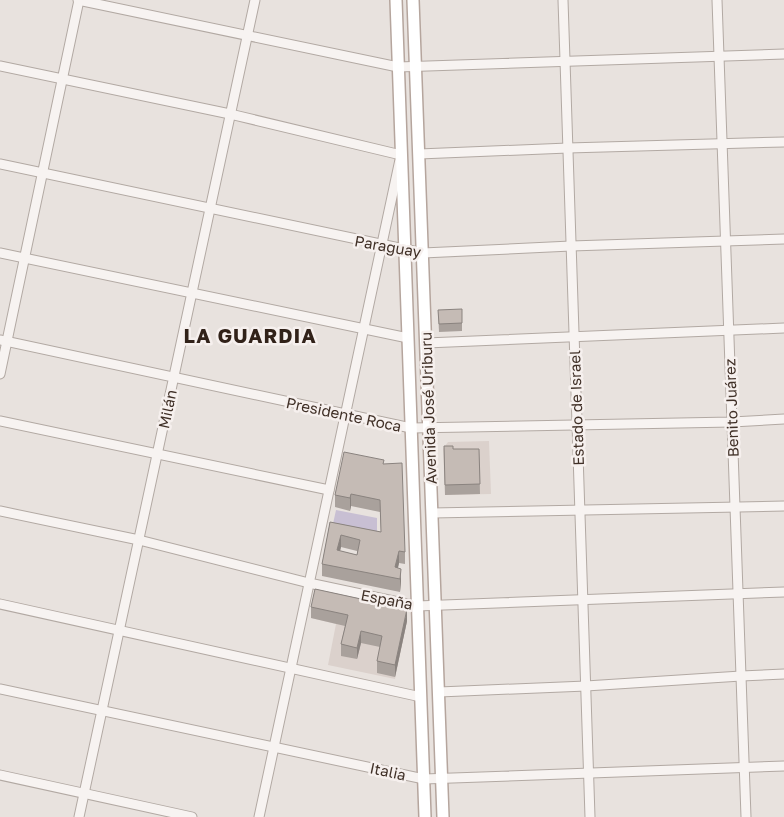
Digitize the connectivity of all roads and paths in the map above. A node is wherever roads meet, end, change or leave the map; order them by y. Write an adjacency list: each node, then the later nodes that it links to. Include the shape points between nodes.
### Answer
1 (78, 0): 7 (street); 14 (street)
2 (255, 0): 7 (street, Milán)
3 (396, 0): 13 (main road, Avenida José Uriburu)
4 (413, 0): 12 (main road, Avenida José Uriburu)
5 (563, 0): 10 (street, Estado de Israel)
6 (717, 0): 9 (street, Benito Juárez)
7 (247, 35): 13 (street); 15 (street, Milán)
8 (784, 54): 9 (street)
9 (719, 56): 10 (street); 17 (street, Benito Juárez)
10 (565, 61): 12 (street); 18 (street, Estado de Israel)
11 (0, 66): 14 (street)
12 (416, 66): 13 (street); 19 (main road, Avenida José Uriburu)
13 (398, 67): 20 (main road, Avenida José Uriburu)
14 (62, 79): 15 (street); 22 (street)
15 (230, 114): 20 (street); 23 (street, Milán)
16 (784, 142): 17 (street)
17 (722, 144): 18 (street); 25 (street, Benito Juárez)
18 (568, 148): 19 (street); 27 (street, Estado de Israel)
19 (419, 154): 30 (main road, Avenida José Uriburu)
20 (402, 155): 26 (street); 28 (main road, Avenida José Uriburu)
21 (0, 164): 22 (street, Paraguay)
22 (42, 173): 23 (street, Paraguay); 31 (street)
23 (210, 209): 26 (street, Paraguay); 32 (street, Milán)
24 (784, 240): 25 (street, Paraguay)
25 (726, 242): 27 (street, Paraguay); 35 (street, Benito Juárez)
26 (382, 246): 28 (street, Paraguay); 33 (street)
27 (571, 246): 30 (street, Paraguay); 36 (street, Estado de Israel)
28 (405, 250): 30 (street, Paraguay); 37 (main road, Avenida José Uriburu)
29 (0, 252): 31 (street)
30 (422, 253): 39 (main road, Avenida José Uriburu)
31 (24, 258): 32 (street); 38 (street)
32 (192, 292): 33 (street); 41 (street, Milán)
33 (364, 328): 37 (street); 42 (street)
34 (784, 328): 35 (street)
35 (729, 331): 36 (street); 45 (street, Benito Juárez)
36 (574, 337): 39 (street); 46 (street, Estado de Israel)
37 (408, 338): 47 (main road, Avenida José Uriburu)
38 (3, 341): 40 (street); 41 (street, Presidente Roca)
39 (426, 343): 48 (main road, Avenida José Uriburu)
40 (0, 374)
41 (174, 377): 42 (street, Presidente Roca); 49 (street, Milán)
42 (346, 414): 47 (street, Presidente Roca); 50 (street)
43 (784, 419): 45 (street, Presidente Roca)
44 (0, 421): 49 (street)
45 (732, 422): 46 (street, Presidente Roca); 52 (street, Benito Juárez)
46 (577, 425): 48 (street, Presidente Roca); 53 (street, Estado de Israel)
47 (411, 428): 48 (street, Presidente Roca); 63 (main road, Avenida José Uriburu)
48 (429, 428): 55 (main road, Avenida José Uriburu)
49 (157, 454): 50 (street); 56 (street, Milán)
50 (329, 490): 57 (street)
51 (784, 506): 52 (street)
52 (735, 507): 53 (street); 59 (street, Benito Juárez)
53 (580, 510): 55 (street); 60 (street, Estado de Israel)
54 (0, 511): 56 (street, España)
55 (432, 513): 62 (main road, Avenida José Uriburu)
56 (139, 540): 57 (street, España); 64 (street, Milán)
57 (309, 583): 63 (street, España); 65 (street)
58 (784, 592): 59 (street, España)
59 (738, 593): 60 (street, España); 67 (street, Benito Juárez)
60 (583, 599): 62 (street, España); 68 (street, Estado de Israel)
61 (0, 604): 64 (street)
62 (435, 605): 63 (street, España); 70 (main road, Avenida José Uriburu)
63 (417, 606): 71 (main road, Avenida José Uriburu)
64 (120, 630): 65 (street); 72 (street, Milán)
65 (291, 668): 71 (street); 73 (street)
66 (784, 674): 67 (street)
67 (741, 676): 68 (street); 75 (street, Benito Juárez)
68 (586, 686): 70 (street); 76 (street, Estado de Israel)
69 (0, 689): 72 (street, Italia)
70 (439, 692): 78 (main road, Avenida José Uriburu)
71 (421, 698): 79 (main road, Avenida José Uriburu)
72 (102, 711): 73 (street, Italia); 80 (street, Milán)
73 (274, 747): 79 (street, Italia); 83 (street)
74 (784, 766): 75 (street, Italia)
75 (744, 768): 76 (street, Italia); 87 (street, Benito Juárez)
76 (589, 773): 78 (street, Italia); 86 (street, Estado de Israel)
77 (0, 775): 80 (street)
78 (442, 778): 79 (street, Italia); 85 (main road, Avenida José Uriburu)
79 (424, 779): 84 (main road, Avenida José Uriburu)
80 (84, 793): 81 (street, Milán); 82 (street)
81 (79, 817)
82 (192, 817)
83 (259, 817)
84 (425, 817)
85 (444, 817)
86 (590, 817)
87 (746, 817)

